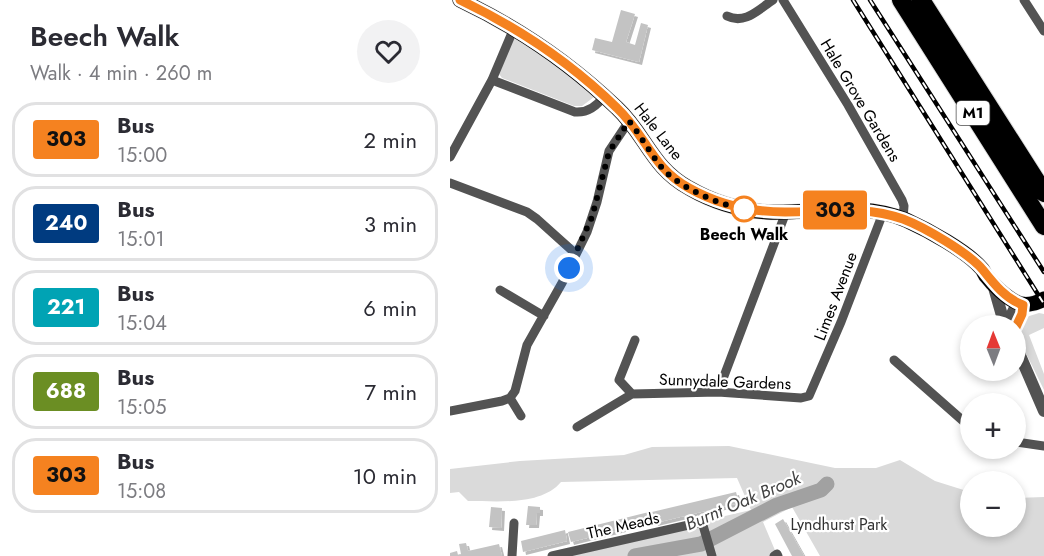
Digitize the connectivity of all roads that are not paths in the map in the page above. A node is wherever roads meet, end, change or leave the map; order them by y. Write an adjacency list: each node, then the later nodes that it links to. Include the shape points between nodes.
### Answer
1 (460, 0): 8 (main road, Hale Lane)
2 (773, 0): 7 (street, via 746,18)
3 (783, 0): 18 (street, Hale Grove Gardens, via 902,200)
4 (901, 0): 19 (highway, M1)
5 (921, 0): 15 (highway, M1)
6 (1024, 0): 9 (street)
7 (728, 16)
8 (514, 28): 10 (street); 11 (main road, Hale Lane)
9 (1044, 31)
10 (492, 80): 11 (street, via 575,112 586,111); 13 (street)
11 (604, 96): 12 (main road, Hale Lane)
12 (629, 121): 16 (main road, Hale Lane, via 664,170 690,189 745,210); 20 (street, via 609,152 597,202)
13 (450, 157)
14 (450, 183): 20 (street, via 527,212)
15 (1044, 193)
16 (786, 212): 17 (main road, Hale Lane); 35 (street)
17 (883, 213): 18 (main road, Hale Lane); 34 (street, Limes Avenue)
18 (903, 219): 21 (main road, Hale Lane, via 947,242)
19 (1044, 226)
20 (576, 254): 30 (street)
21 (983, 270): 22 (main road, Hale Lane); 26 (main road, Hale Lane, via 991,272 1018,295)
22 (993, 284): 26 (main road, Hale Lane); 27 (street)
23 (1044, 289): 26 (main road)
24 (500, 290): 30 (street)
25 (1044, 299): 26 (main road)
26 (1023, 305): 28 (street); 29 (street)
27 (1002, 315)
28 (1011, 315)
29 (1022, 315)
30 (544, 316): 37 (street, via 528,345)
31 (635, 340): 36 (street, via 619,380)
32 (894, 360): 41 (street)
33 (1026, 369): 39 (street)
34 (813, 390): 35 (street, Sunnydale Gardens, via 801,398)
35 (718, 392): 36 (street, Sunnydale Gardens)
36 (632, 394): 42 (street)
37 (510, 398): 38 (street); 40 (street)
38 (450, 411)
39 (1044, 411)
40 (521, 416)
41 (960, 418)
42 (577, 427)
43 (1026, 443): 44 (street)
44 (1044, 446)
45 (514, 523): 46 (street)
46 (512, 556)
47 (552, 556): 48 (street, The Meads, via 702,522)
48 (712, 556)

